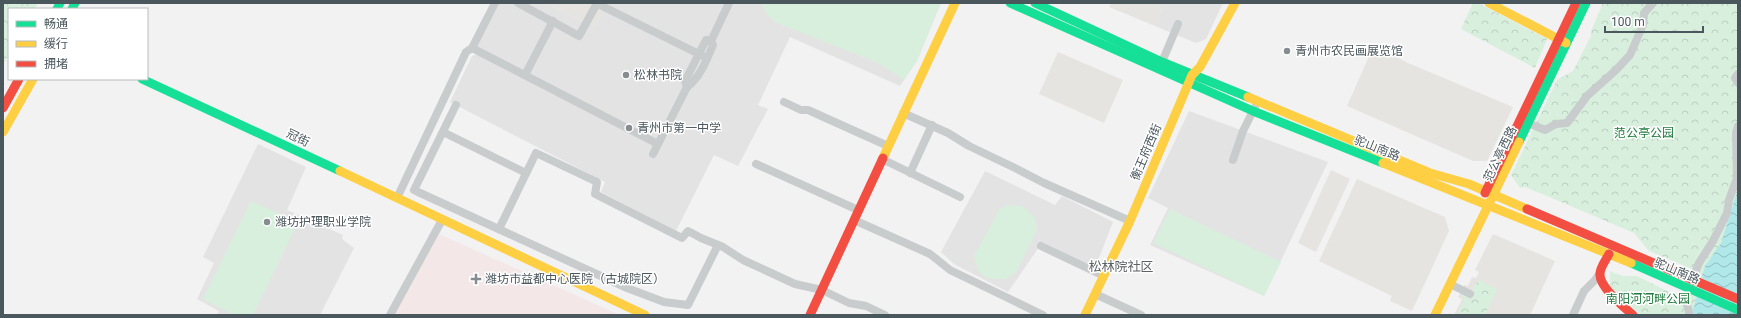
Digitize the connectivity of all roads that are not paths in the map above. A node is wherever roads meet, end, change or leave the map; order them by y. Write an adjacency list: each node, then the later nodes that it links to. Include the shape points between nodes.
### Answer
1 (495, 3): 18 (street)
2 (518, 3): 14 (street)
3 (729, 3): 16 (street)
4 (955, 3): 35 (main road)
5 (1010, 3): 13 (main road, 驼山南路)
6 (1035, 3): 21 (main road, 驼山南路)
7 (1235, 3): 24 (main road, 衡王府西街)
8 (1489, 3): 17 (main road)
9 (1576, 3): 17 (main road, 范公亭西路)
10 (1586, 3): 17 (main road, 范公亭西路)
11 (1652, 3): 36 (street, via 1644,13 1643,25 1630,55 1586,96 1567,123 1556,124 1545,130)
12 (597, 5): 14 (street, via 579,36); 19 (street)
13 (1027, 6): 24 (main road, 驼山南路)
14 (553, 21): 23 (street)
15 (1178, 24): 21 (street)
16 (711, 41): 19 (street, via 706,40); 20 (street, via 713,44)
17 (1562, 42): 36 (main road, 范公亭西路); 49 (main road, 范公亭西路)
18 (472, 48): 23 (street); 51 (street, via 466,52)
19 (698, 54): 20 (street); 29 (street, via 685,81)
20 (707, 58): 29 (street, via 693,83)
21 (1162, 62): 24 (main road, 驼山南路)
22 (1738, 74): 28 (street, via 1735,78)
23 (525, 75): 41 (street)
24 (1191, 79): 30 (main road, 驼山南路); 34 (main road, 驼山南路); 56 (main road, 衡王府西街)
25 (18, 80): 33 (main road)
26 (32, 80): 39 (main road)
27 (144, 80): 51 (main road, 冠街)
28 (1738, 83)
29 (687, 87): 41 (street)
30 (1257, 101): 34 (street); 49 (main road, 驼山南路, via 1430,173 1469,184)
31 (784, 102): 42 (street)
32 (456, 105): 40 (street)
33 (3, 108)
34 (1253, 111): 45 (street); 52 (main road, 驼山南路)
35 (904, 113): 37 (street); 42 (main road)
36 (1528, 123): 49 (main road, 范公亭西路)
37 (932, 125): 48 (street); 56 (street, via 1044,183)
38 (1738, 126): 80 (street, via 1737,178 1727,213 1699,263 1685,298)
39 (3, 132)
40 (443, 132): 47 (street); 57 (street, via 414,190)
41 (658, 144): 43 (street)
42 (888, 146): 44 (main road)
43 (653, 154)
44 (882, 159): 48 (street); 53 (main road)
45 (1233, 160)
46 (756, 164): 53 (street)
47 (526, 173): 57 (street); 58 (street, via 536,153 597,182 595,194 682,238 688,231)
48 (910, 173): 50 (street)
49 (1489, 193): 52 (main road, 范公亭西路); 67 (main road, 驼山南路)
50 (960, 197)
51 (397, 198): 54 (main road, 冠街)
52 (1484, 205): 60 (main road, 驼山南路); 63 (main road, 范公亭西路); 76 (main road, 范公亭西路)
53 (858, 210): 55 (main road)
54 (442, 220): 69 (street); 70 (main road, 冠街)
55 (854, 220): 64 (main road); 73 (street, via 930,254 950,270)
56 (1130, 221): 62 (main road, 衡王府西街)
57 (499, 229): 58 (street, via 632,290 664,302 688,305)
58 (718, 245): 64 (street, via 743,260 795,284)
59 (1040, 246): 62 (street)
60 (1609, 254): 61 (main road); 68 (main road, 驼山南路)
61 (1600, 273): 78 (street, via 1584,291); 79 (main road, via 1601,281 1606,288)
62 (1104, 276): 65 (main road, 衡王府西街)
63 (1450, 284): 66 (street); 77 (main road, 范公亭西路)
64 (822, 290): 71 (main road); 72 (street, via 849,303 866,306)
65 (1095, 294): 74 (main road, 衡王府西街); 75 (street)
66 (1470, 294)
67 (1738, 299)
68 (1738, 310)
69 (390, 315)
70 (645, 315)
71 (810, 315)
72 (885, 315)
73 (1043, 315)
74 (1086, 315)
75 (1141, 315)
76 (1428, 315)
77 (1435, 315)
78 (1573, 315)
79 (1633, 315)
80 (1690, 315)

